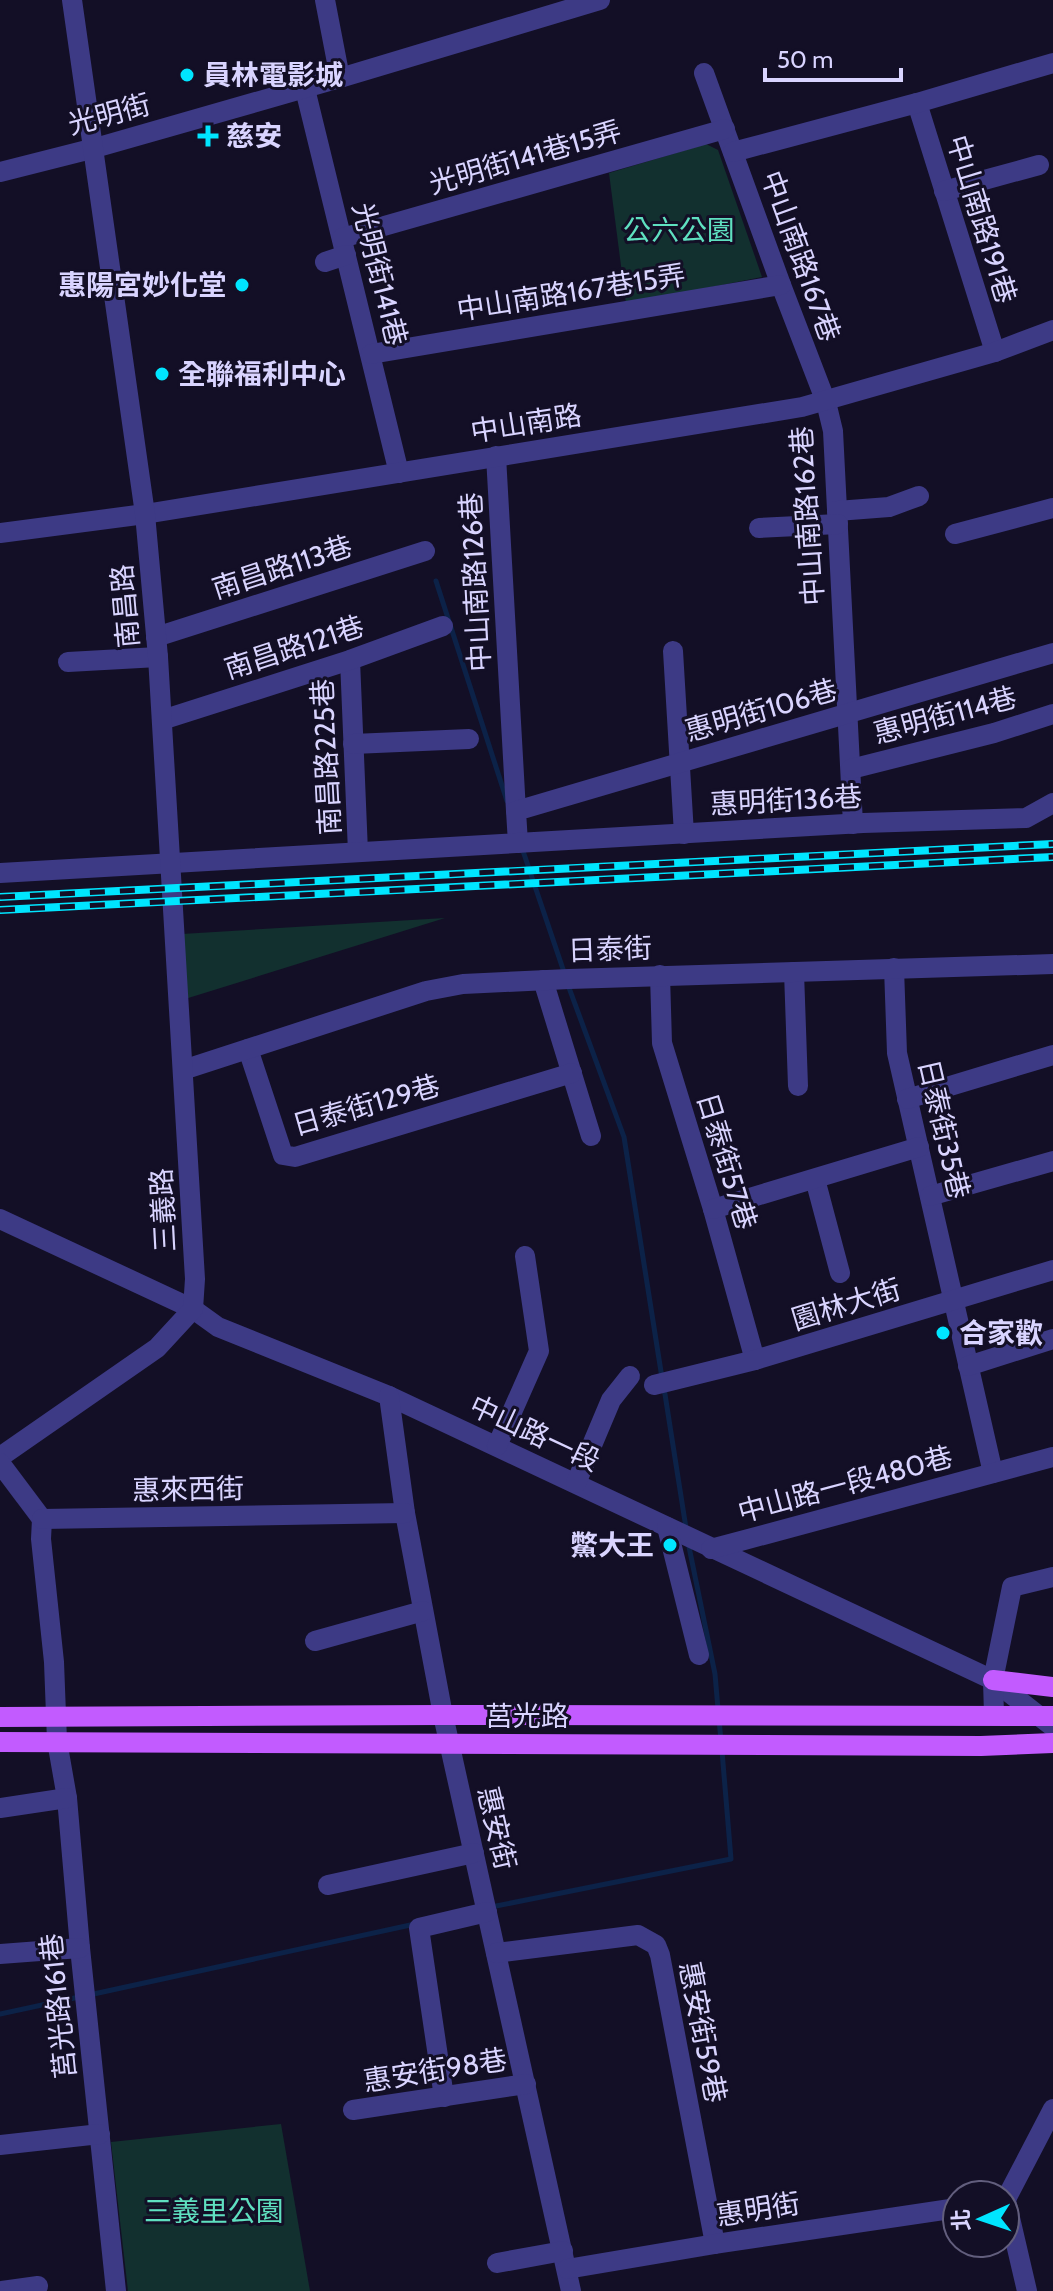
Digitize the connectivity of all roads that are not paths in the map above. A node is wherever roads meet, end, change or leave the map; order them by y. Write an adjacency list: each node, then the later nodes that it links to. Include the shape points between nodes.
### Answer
1 (72, 0): 10 (street, 南昌路)
2 (325, 0): 6 (street)
3 (600, 0): 6 (street, 光明街)
4 (1053, 63): 8 (street)
5 (704, 73): 9 (street, 中山南路167巷)
6 (340, 78): 7 (street, 光明街)
7 (305, 89): 10 (street, 光明街); 15 (street, 光明街141巷)
8 (917, 103): 11 (street); 14 (street, 中山南路191巷)
9 (725, 129): 11 (street, 中山南路167巷); 15 (street, 光明街141巷15弄)
10 (95, 148): 13 (street, 光明街); 26 (street, 南昌路)
11 (733, 152): 17 (street, 中山南路167巷)
12 (1039, 165): 14 (street)
13 (0, 172)
14 (944, 191): 19 (street, 中山南路191巷)
15 (344, 247): 16 (street, 光明街141巷15弄); 20 (street, 光明街141巷)
16 (325, 262)
17 (781, 285): 20 (street, 中山南路167巷15弄); 21 (street, 中山南路167巷)
18 (1053, 330): 19 (street, 中山南路)
19 (995, 352): 21 (street, 中山南路)
20 (371, 354): 23 (street, 光明街141巷)
21 (826, 402): 22 (street, 中山南路); 27 (street, 中山南路162巷)
22 (496, 456): 23 (street, 中山南路); 46 (street, 中山南路126巷)
23 (399, 473): 26 (street, 中山南路)
24 (919, 496): 27 (street)
25 (1053, 508): 30 (street)
26 (145, 514): 29 (street, 中山南路); 33 (street, 南昌路)
27 (838, 517): 28 (street); 38 (street, 中山南路162巷)
28 (759, 528)
29 (0, 533)
30 (955, 534)
31 (425, 551): 33 (street, 南昌路113巷)
32 (443, 626): 36 (street, 南昌路121巷)
33 (157, 647): 37 (street, 南昌路113巷); 40 (street, 南昌路)
34 (673, 651): 43 (street)
35 (1053, 653): 38 (street, 惠明街106巷)
36 (350, 660): 40 (street, 南昌路121巷); 42 (street, 南昌路225巷)
37 (68, 662)
38 (848, 714): 43 (street, 惠明街106巷); 44 (street, 中山南路162巷)
39 (1053, 714): 44 (street, 惠明街114巷)
40 (162, 720): 51 (street, 南昌路)
41 (469, 739): 42 (street)
42 (353, 744): 50 (street, 南昌路225巷)
43 (679, 763): 46 (street, 惠明街106巷); 48 (street)
44 (851, 769): 47 (street, 中山南路162巷)
45 (1053, 803): 47 (street, 惠明街136巷, via 1026,818)
46 (516, 811): 49 (street)
47 (853, 824): 48 (street, 惠明街136巷)
48 (684, 834): 49 (street, 惠明街136巷)
49 (518, 843): 50 (street)
50 (358, 852): 51 (street)
51 (170, 864): 52 (street); 60 (street, 三義路)
52 (0, 873)
53 (1053, 964): 54 (street, 日泰街)
54 (894, 968): 55 (street, 日泰街); 63 (street, 日泰街35巷, via 897,1053)
55 (794, 972): 56 (street, 日泰街); 62 (street)
56 (660, 975): 57 (street, 日泰街); 69 (street, 日泰街57巷, via 662,1043)
57 (543, 980): 58 (street, 日泰街, via 426,991); 61 (street)
58 (248, 1049): 60 (street, 日泰街); 61 (street, 日泰街129巷, via 283,1155 295,1157)
59 (1053, 1055): 63 (street)
60 (183, 1070): 75 (street, 三義路)
61 (572, 1073): 64 (street)
62 (798, 1086)
63 (907, 1099): 65 (street, 日泰街35巷)
64 (591, 1136)
65 (919, 1147): 67 (street); 68 (street, 日泰街35巷)
66 (1053, 1161): 68 (street)
67 (815, 1179): 69 (street); 73 (street)
68 (930, 1196): 74 (street, 日泰街35巷)
69 (713, 1209): 77 (street, 日泰街57巷)
70 (0, 1219): 75 (street, 中山路一段)
71 (525, 1256): 82 (street, via 539,1351)
72 (1053, 1270): 74 (street, 園林大街)
73 (840, 1273)
74 (953, 1301): 77 (street, 園林大街); 78 (street, 日泰街35巷)
75 (193, 1309): 81 (street, 中山路一段, via 218,1327); 84 (street, via 157,1348)
76 (1053, 1339): 78 (street)
77 (755, 1360): 80 (street, 園林大街)
78 (968, 1366): 85 (street, 日泰街35巷)
79 (630, 1376): 86 (street, via 611,1400)
80 (654, 1385)
81 (389, 1396): 82 (street, 中山路一段); 87 (street, 惠安街)
82 (497, 1446): 86 (street, 中山路一段)
83 (1053, 1457): 85 (street, 中山路一段480巷)
84 (0, 1460): 88 (street)
85 (993, 1473): 90 (street, 中山路一段480巷)
86 (576, 1483): 89 (street, 中山路一段)
87 (405, 1513): 88 (street, 惠來西街); 92 (street, 惠安街)
88 (42, 1519): 99 (street, 莒光路161巷)
89 (667, 1527): 90 (street, 中山路一段); 94 (street)
90 (711, 1549): 95 (street, 中山路一段)
91 (1053, 1577): 95 (street, via 1012,1587)
92 (423, 1611): 93 (street); 97 (street, 惠安街)
93 (315, 1641)
94 (699, 1655)
95 (993, 1680): 96 (main road); 98 (street); 101 (street, 中山路一段)
96 (1053, 1687)
97 (443, 1715): 98 (main road, 莒光路); 99 (main road, 莒光路); 105 (street, 惠安街)
98 (994, 1715): 101 (main road, 莒光路)
99 (55, 1716): 100 (main road, 莒光路); 102 (street, 莒光路161巷)
100 (0, 1717)
101 (1048, 1719)
102 (57, 1741): 103 (main road, 莒光路); 105 (main road, 莒光路); 106 (street, 莒光路161巷)
103 (0, 1742)
104 (1053, 1743): 105 (main road, 莒光路)
105 (449, 1744): 108 (street, 惠安街)
106 (67, 1798): 107 (street); 111 (street, 莒光路161巷)
107 (0, 1808)
108 (474, 1853): 109 (street); 110 (street, 惠安街)
109 (328, 1885)
110 (487, 1912): 112 (street, 惠安街); 115 (street, via 419,1928)
111 (80, 1948): 113 (street); 118 (street, 莒光路161巷)
112 (496, 1953): 114 (street, 惠安街); 122 (street, 惠安街59巷, via 638,1935 656,1945)
113 (0, 1954)
114 (526, 2084): 115 (street, 惠安街98巷); 124 (street, 惠安街)
115 (444, 2097): 117 (street, 惠安街98巷)
116 (1053, 2109): 120 (street)
117 (353, 2110)
118 (100, 2134): 119 (street); 128 (street, 莒光路161巷)
119 (0, 2145)
120 (1017, 2179)
121 (941, 2210): 122 (street, 惠明街)
122 (715, 2244): 124 (street, 惠明街)
123 (1020, 2259): 130 (street)
124 (565, 2260): 125 (street, 惠明街); 129 (street, 惠安街)
125 (497, 2263)
126 (38, 2286): 127 (street)
127 (2, 2291)
128 (116, 2291)
129 (571, 2291)
130 (1027, 2291)

